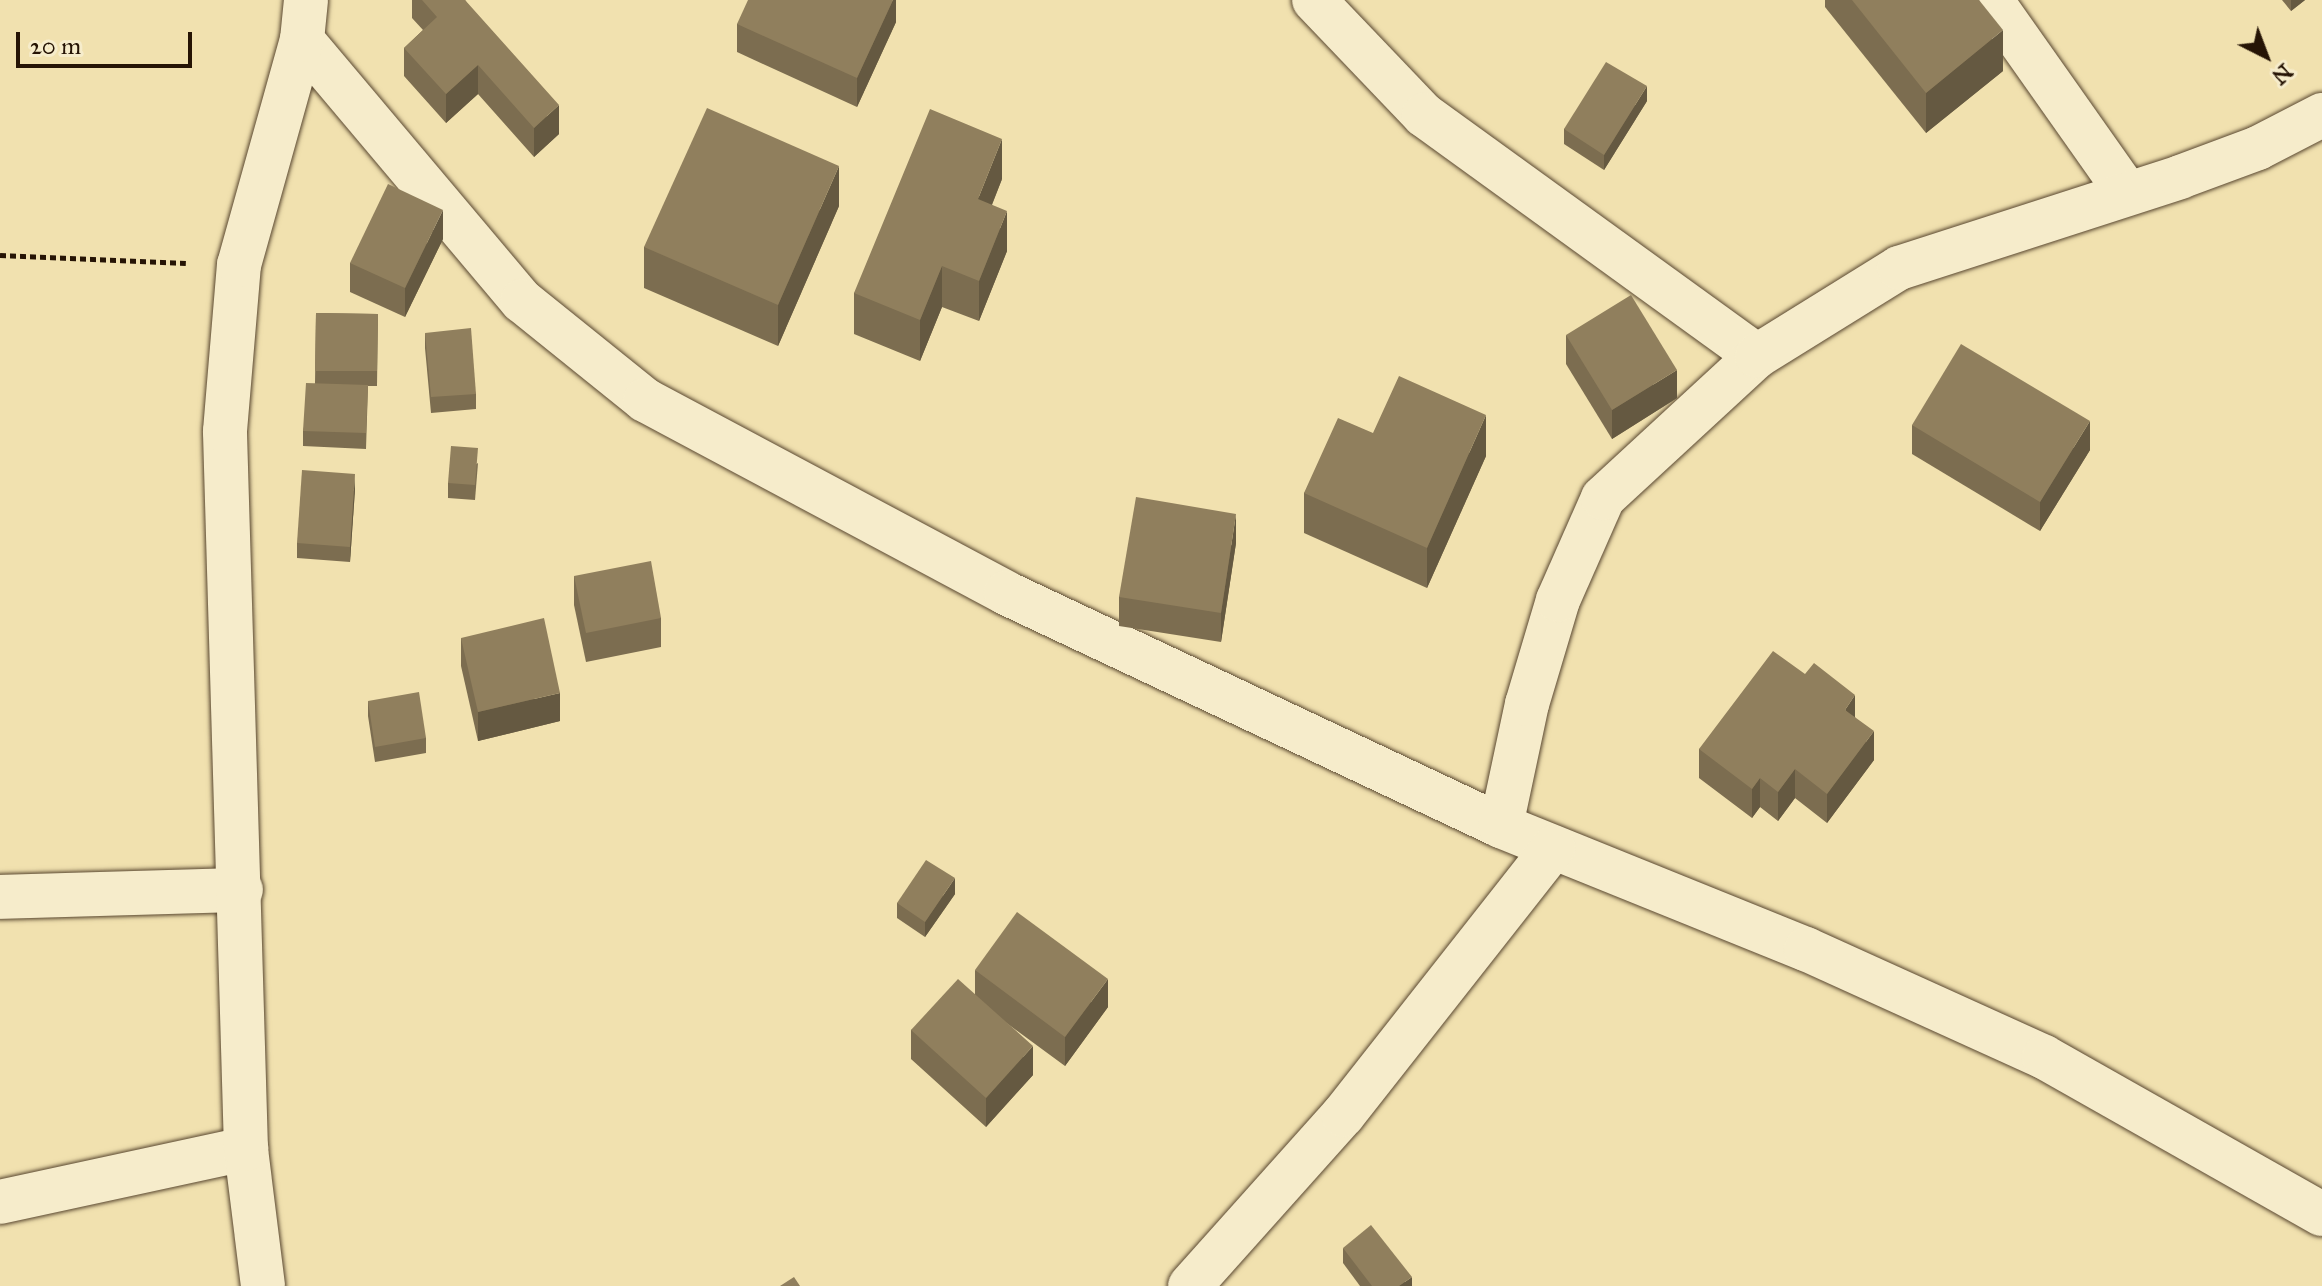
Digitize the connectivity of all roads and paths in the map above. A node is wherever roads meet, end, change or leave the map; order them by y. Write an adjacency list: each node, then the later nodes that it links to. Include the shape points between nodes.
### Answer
1 (1314, 0): 8 (street, via 1424,115)
2 (1991, 0): 5 (street)
3 (304, 20): 7 (street); 9 (street, via 522,301 645,400 1006,593)
4 (2322, 115): 5 (street, via 2258,148)
5 (2127, 193): 8 (street, via 1899,268)
6 (0, 255): 7 (path)
7 (239, 265): 11 (street, via 225,431)
8 (1757, 356): 9 (street, via 1603,498 1558,600 1527,704)
9 (1501, 826): 10 (street)
10 (1553, 848): 15 (street, via 1806,949 2044,1057); 17 (street, via 1343,1115)
11 (241, 890): 12 (street); 13 (street)
12 (0, 897)
13 (246, 1149): 14 (street); 16 (street)
14 (0, 1202)
15 (2322, 1214)
16 (263, 1286)
17 (1190, 1286)

